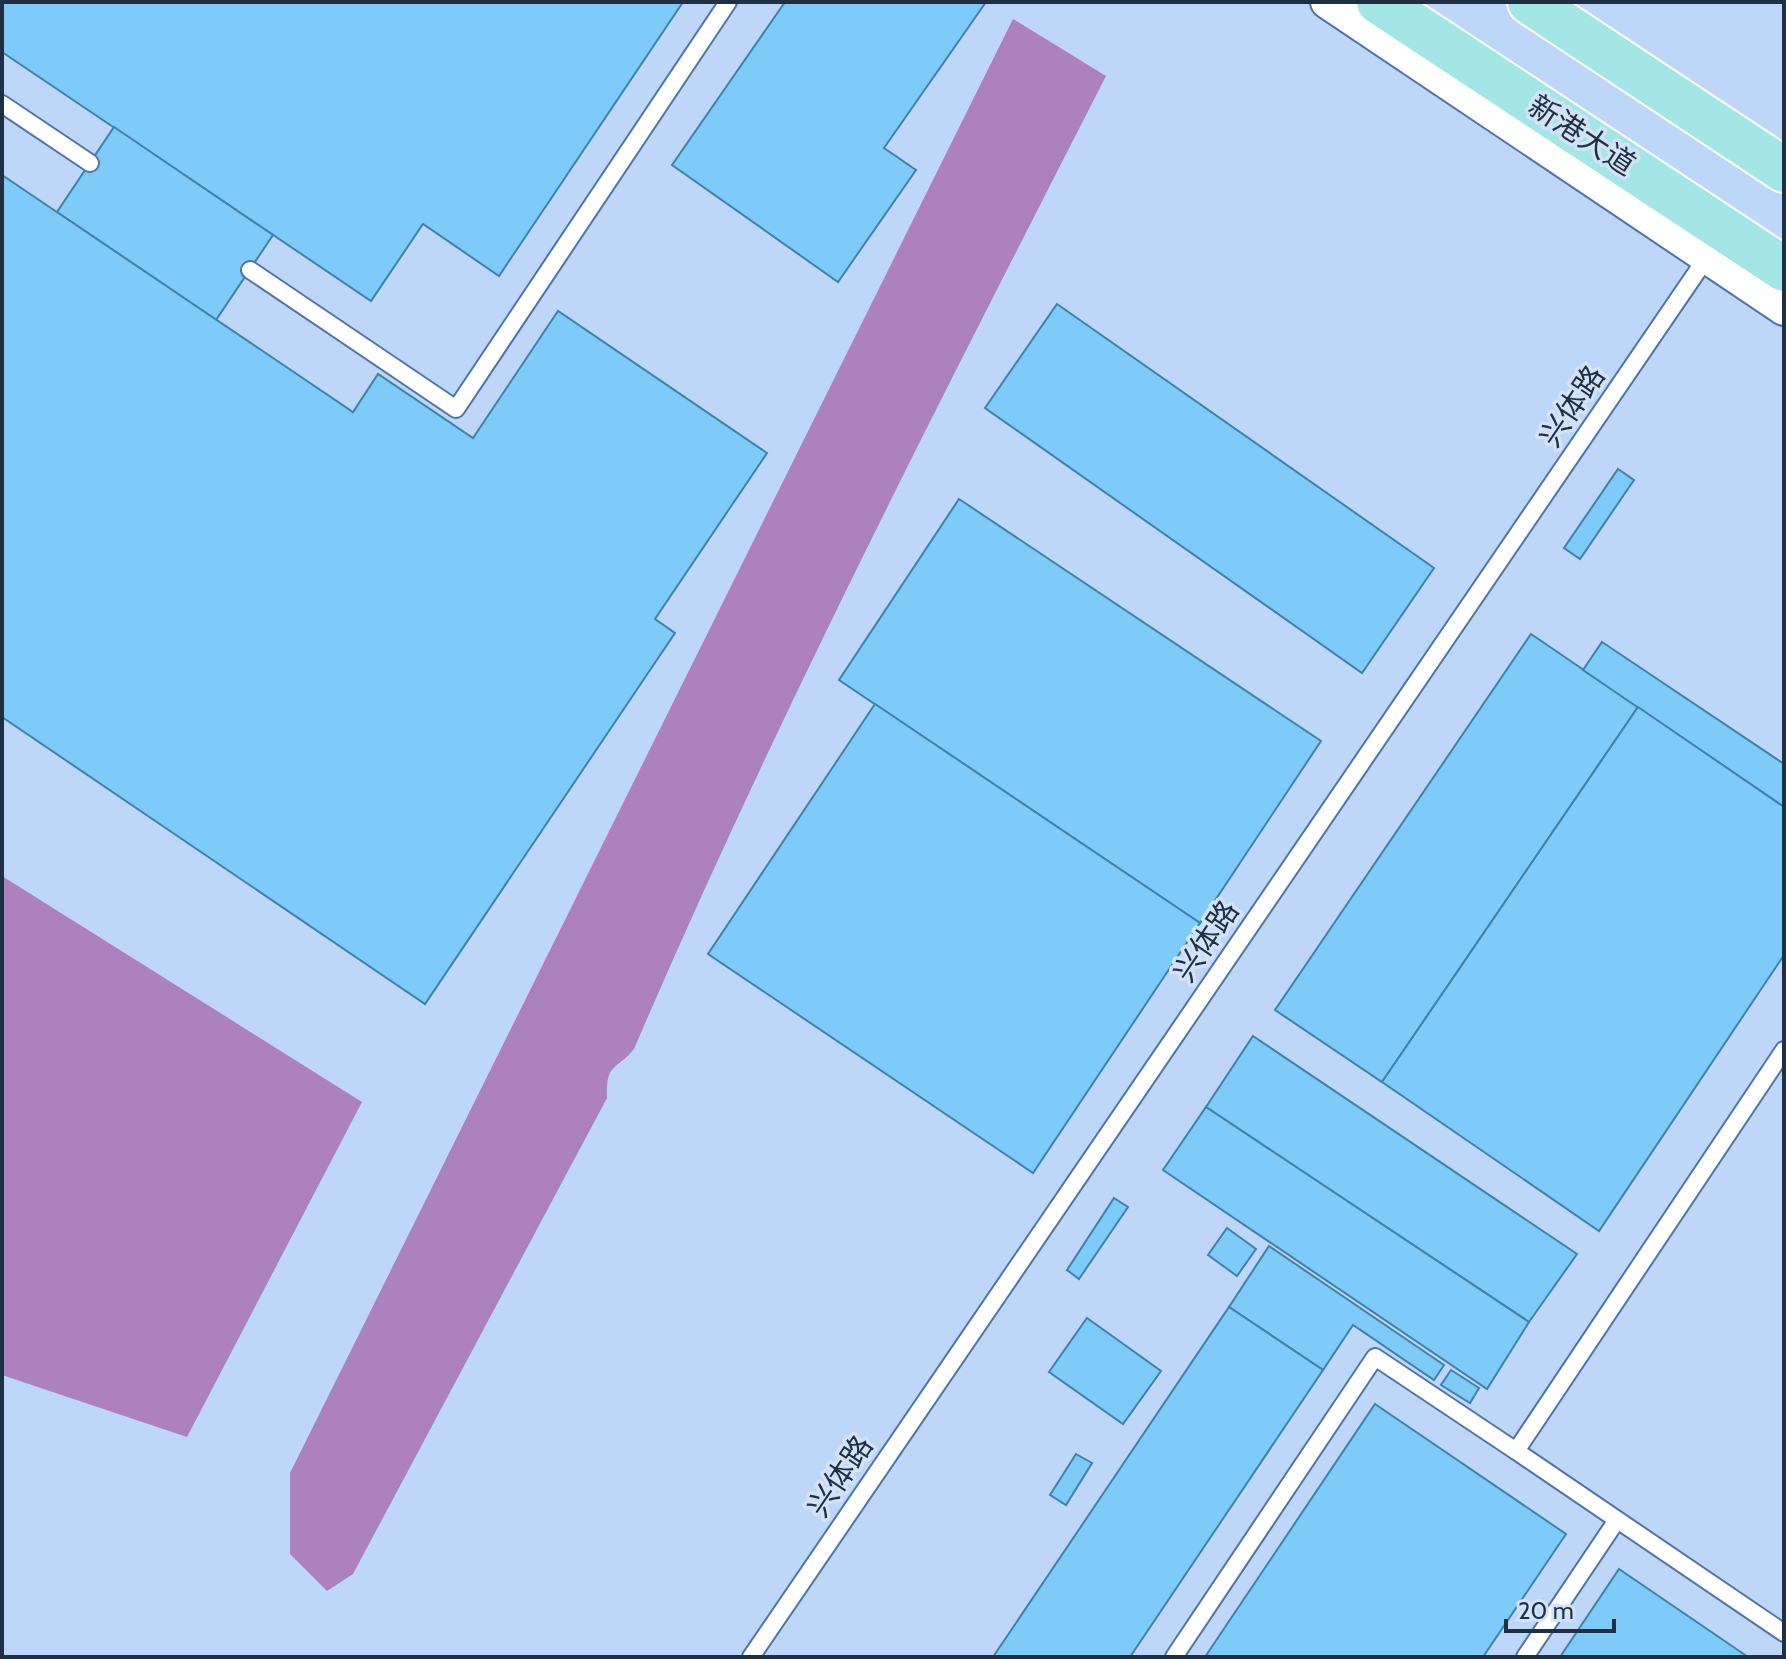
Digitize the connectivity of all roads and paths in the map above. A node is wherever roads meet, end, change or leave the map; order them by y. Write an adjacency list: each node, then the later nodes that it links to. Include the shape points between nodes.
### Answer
1 (728, 2): 10 (lane, via 456,409)
2 (1327, 2): 8 (street)
3 (1379, 2): 9 (main road, 新港大道)
4 (1530, 2): 7 (main road)
5 (2, 104): 6 (lane)
6 (90, 163)
7 (1784, 170)
8 (1707, 257): 11 (street); 16 (lane, 兴体路)
9 (1784, 269)
10 (250, 270)
11 (1784, 309)
12 (1784, 1050): 13 (lane)
13 (1516, 1451): 14 (lane); 17 (lane, via 1375,1357)
14 (1617, 1520): 15 (lane); 18 (lane)
15 (1784, 1633)
16 (751, 1657)
17 (1174, 1657)
18 (1525, 1657)

